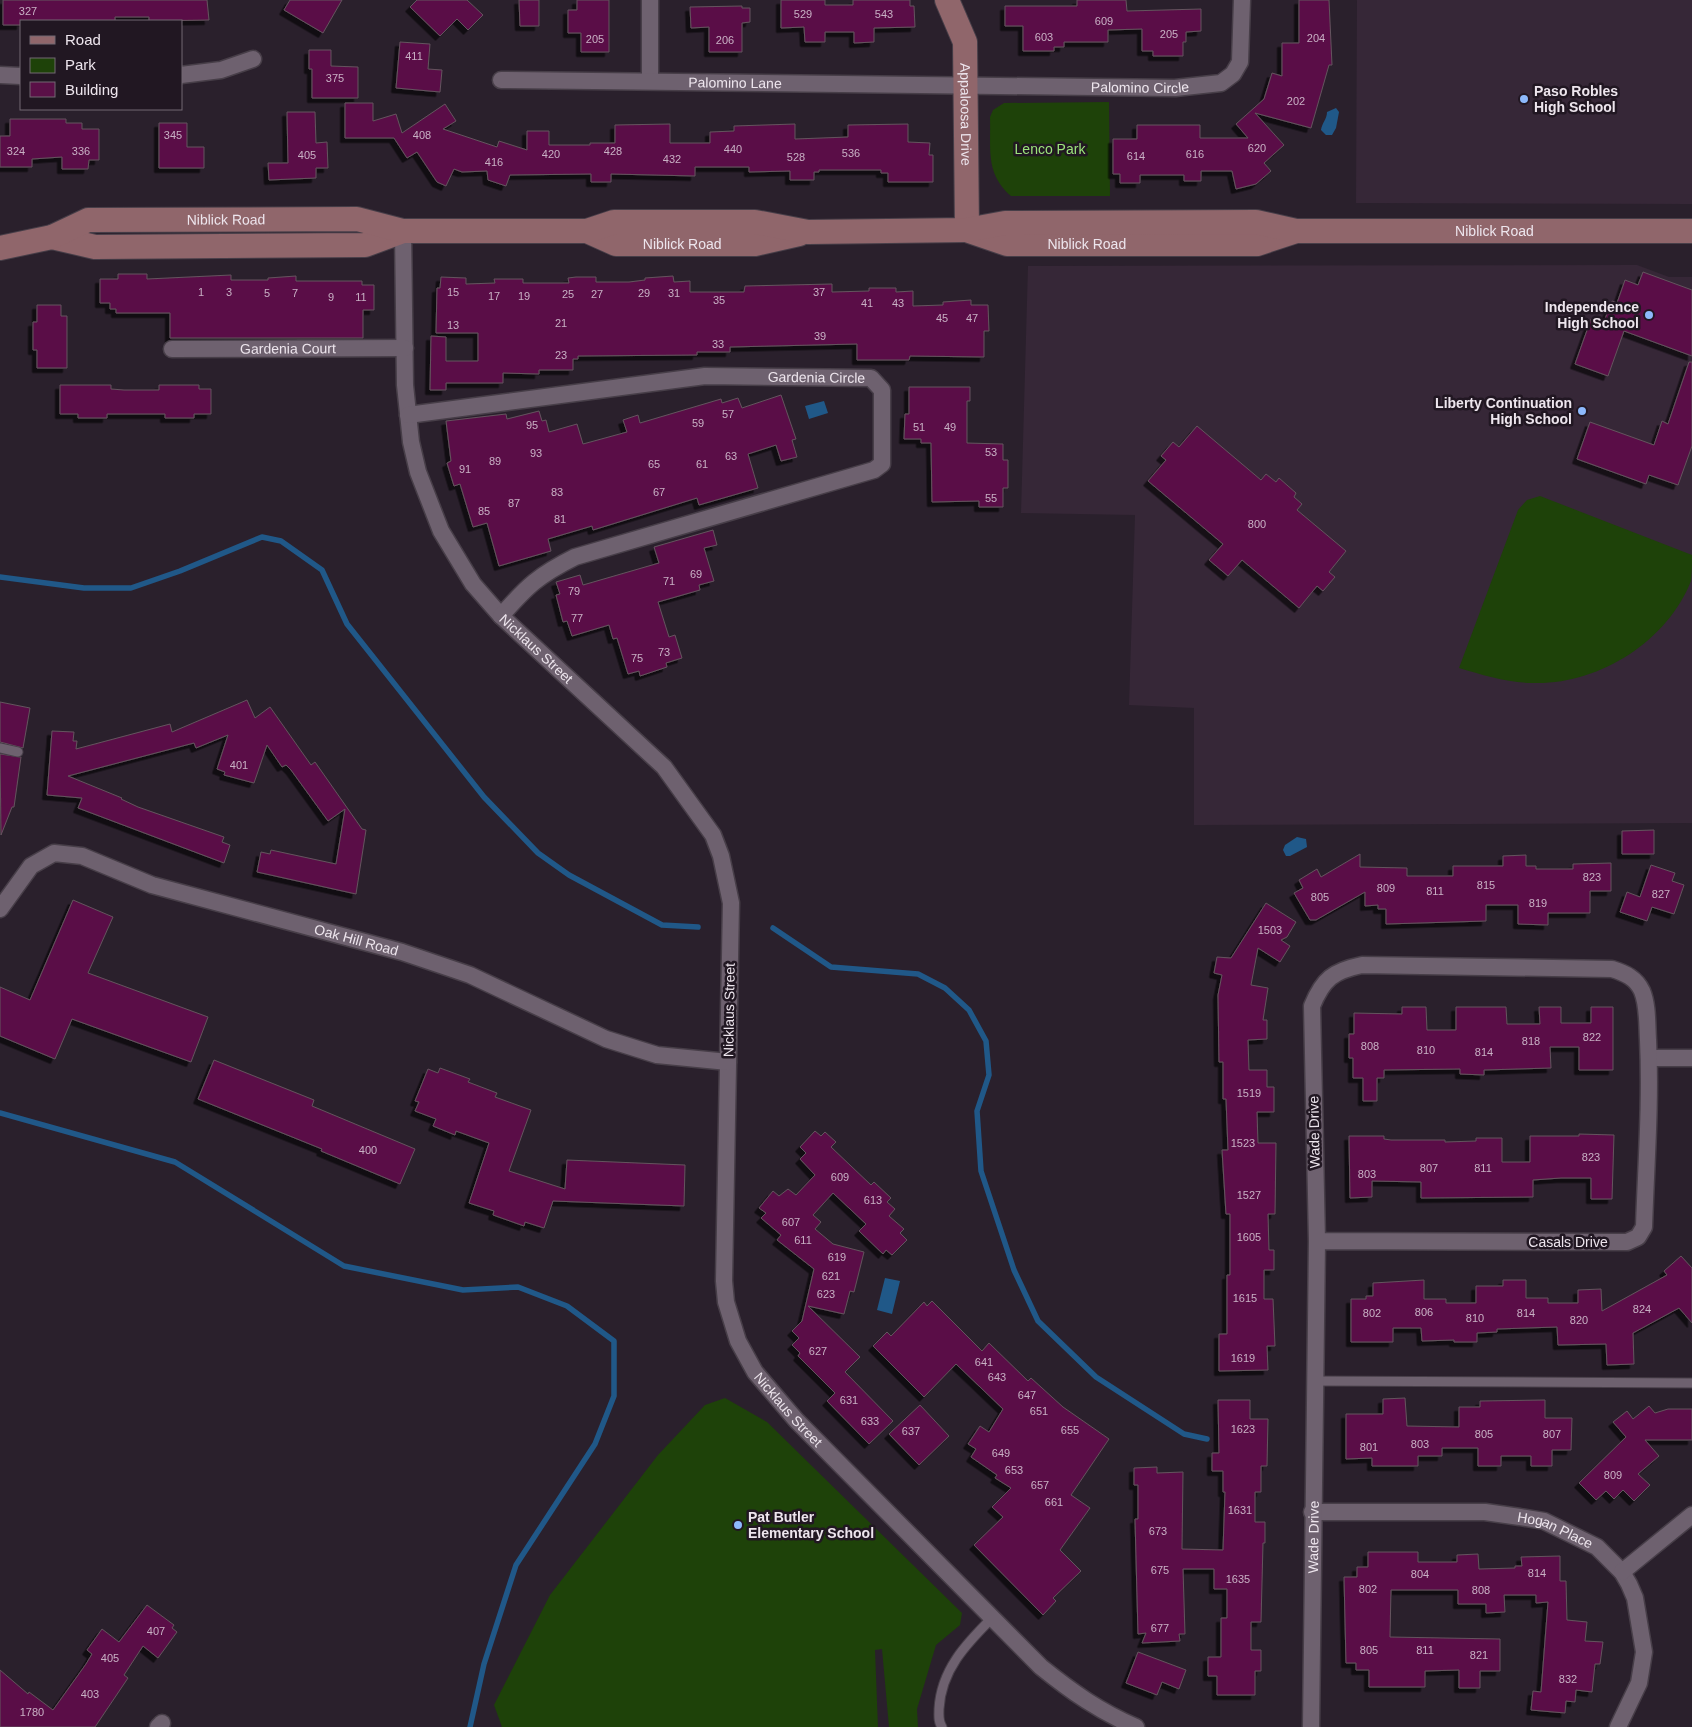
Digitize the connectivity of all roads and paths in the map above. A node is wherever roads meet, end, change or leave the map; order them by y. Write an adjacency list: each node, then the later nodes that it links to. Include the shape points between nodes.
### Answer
1 (650, 0): 9 (street)
2 (947, 0): 10 (main road, Appaloosa Drive, via 965,42)
3 (1242, 0): 10 (street, Palomino Circle, via 1240,62 1221,83 1175,88)
4 (253, 59): 7 (street, via 221,70)
5 (0, 76): 6 (street)
6 (20, 76)
7 (182, 76)
8 (501, 80): 9 (street, Palomino Lane)
9 (650, 81): 10 (street, Palomino Lane)
10 (967, 84): 11 (main road, Appaloosa Drive)
11 (967, 230): 12 (main road, Niblick Road, via 1007,244 1257,244 1296,232); 13 (main road, Niblick Road, via 808,232 756,222 614,222 588,232)
12 (1692, 231)
13 (404, 232): 14 (main road, Niblick Road, via 365,245 95,247 52,237); 15 (street, Nicklaus Street)
14 (0, 248)
15 (405, 348): 16 (street, Gardenia Court); 17 (street, Nicklaus Street)
16 (172, 349)
17 (408, 415): 18 (street, Nicklaus Street, via 418,472 441,531 473,584); 18 (street, Gardenia Circle, via 705,376 871,378 882,390 882,464 874,470 575,558 527,586)
18 (501, 616): 24 (street, Nicklaus Street, via 664,767 712,835 722,856 731,903)
19 (0, 748): 20 (lane)
20 (18, 752)
21 (0, 909): 24 (street, Oak Hill Road, via 31,866 54,853 82,856 152,885 402,952 470,976 606,1039 657,1055)
22 (1649, 1058): 23 (street); 25 (street, Casals Drive, via 1644,1228 1638,1236 1627,1242); 25 (street, Wade Drive, via 1647,1012 1642,991 1634,980 1612,969 1362,965 1346,968 1320,986 1312,1006)
23 (1692, 1058)
24 (728, 1062): 31 (street, Nicklaus Street, via 724,1281 726,1302 738,1341 755,1372 796,1420)
25 (1316, 1242): 26 (street, Wade Drive)
26 (1314, 1381): 27 (lane); 28 (street, Wade Drive)
27 (1692, 1383)
28 (1312, 1512): 30 (street, Hogan Place, via 1485,1512 1544,1521 1597,1547); 34 (street, Wade Drive)
29 (1692, 1515): 30 (street)
30 (1622, 1572): 35 (street, Hogan Place, via 1634,1598 1644,1652 1639,1683)
31 (992, 1618): 32 (lane, via 965,1645 949,1671 940,1696 939,1723); 33 (street, Nicklaus Street, via 1041,1667 1078,1697)
32 (942, 1727)
33 (1136, 1727)
34 (1311, 1727)
35 (1618, 1727)

